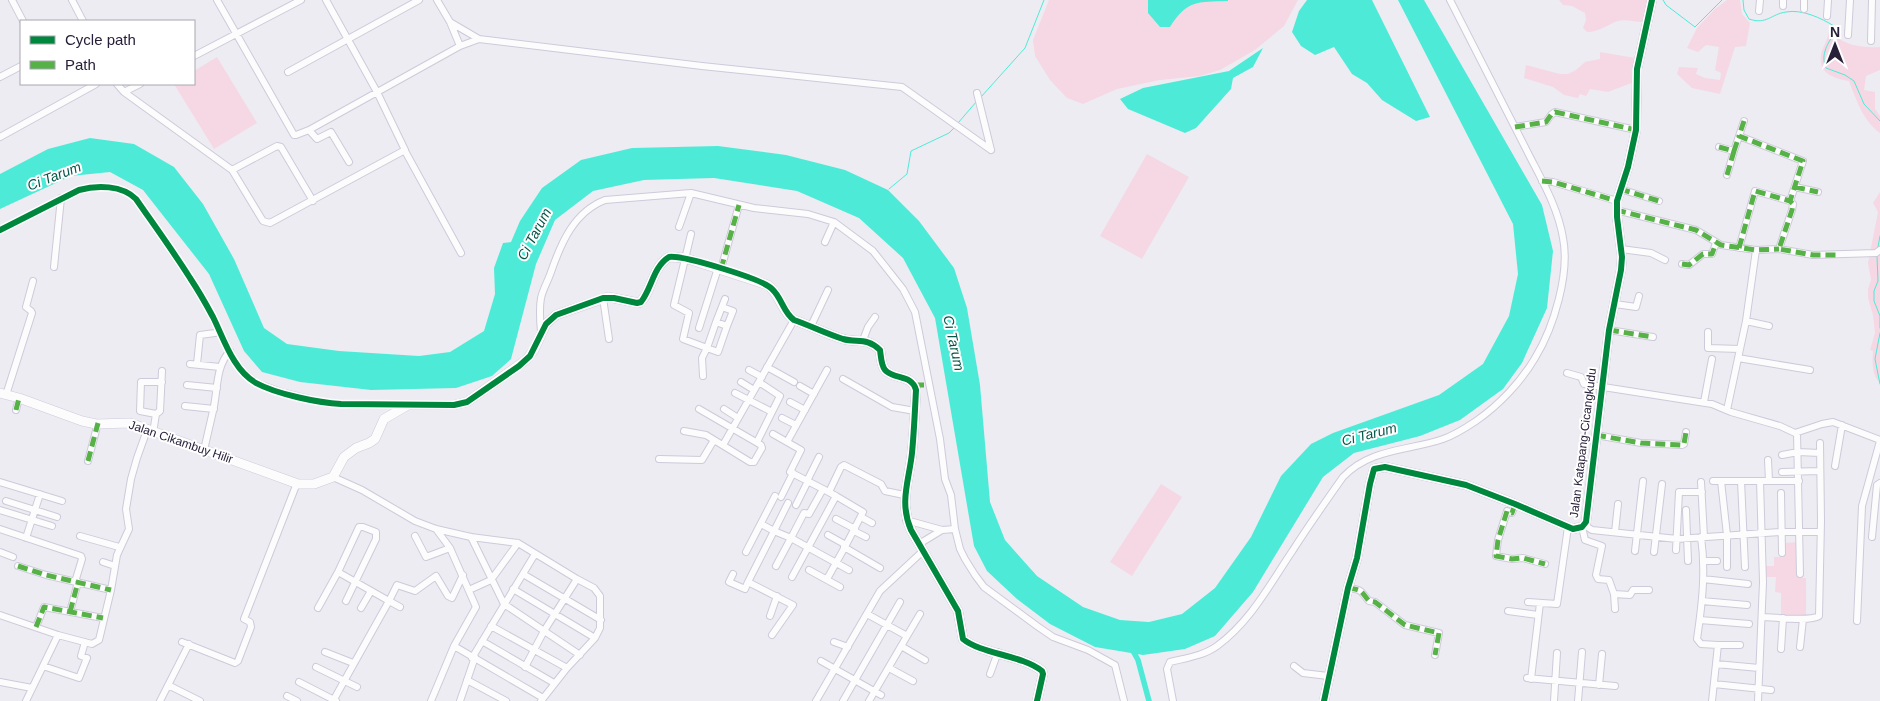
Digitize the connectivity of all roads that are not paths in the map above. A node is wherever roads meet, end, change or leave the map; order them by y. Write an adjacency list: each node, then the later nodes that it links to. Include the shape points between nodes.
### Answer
1 (12, 0): 18 (street)
2 (72, 0): 19 (street)
3 (217, 0): 21 (street)
4 (301, 0): 21 (street)
5 (326, 0): 24 (street)
6 (419, 0): 24 (street)
7 (436, 0): 20 (street)
8 (1450, 0): 38 (street)
9 (1652, 0): 40 (street, Jalan Katapang-Cicangkudu, via 1636,69)
10 (1760, 0): 16 (street)
11 (1804, 0): 15 (street)
12 (1828, 0): 17 (street)
13 (1850, 0): 22 (street)
14 (1872, 0): 25 (street)
15 (1804, 9)
16 (1759, 11)
17 (1827, 16)
18 (22, 20)
19 (82, 20)
20 (450, 22): 23 (street); 26 (street)
21 (237, 33): 27 (street); 39 (street, via 294,135)
22 (1848, 35)
23 (479, 39): 26 (street); 36 (street, via 902,87 991,150)
24 (349, 40): 29 (street); 35 (street)
25 (1871, 41)
26 (460, 46): 35 (street)
27 (195, 55)
28 (20, 67): 30 (street)
29 (288, 72)
30 (0, 77)
31 (94, 85): 42 (street)
32 (118, 85): 34 (street)
33 (138, 85): 34 (street)
34 (124, 92): 47 (street)
35 (377, 92): 39 (street); 44 (street)
36 (977, 93)
37 (1744, 121): 41 (street)
38 (1516, 127): 40 (street, via 1546,122 1555,112); 49 (street)
39 (309, 130): 46 (street, via 317,139 331,132)
40 (1636, 130): 51 (street, Jalan Katapang-Cicangkudu)
41 (1739, 136): 45 (street); 50 (street, via 1803,160)
42 (0, 138)
43 (1719, 147): 45 (street)
44 (405, 151): 55 (street); 71 (street)
45 (1734, 151): 48 (street)
46 (349, 162)
47 (232, 170): 55 (street, via 267,223); 55 (street, via 277,146 281,147)
48 (1728, 175)
49 (1542, 181): 59 (street); 166 (street, via 1560,224 1565,249 1556,305 1535,358 1505,396 1474,423 1445,438)
50 (1795, 187): 52 (street); 57 (street)
51 (1620, 189): 56 (street); 59 (street, Jalan Katapang-Cicangkudu)
52 (1818, 192)
53 (691, 193): 58 (street); 61 (street); 94 (street, via 604,200 582,215 570,228 544,288 539,313)
54 (61, 198): 62 (street); 75 (street); 93 (street, via 89,187 117,188 133,196 190,278)
55 (313, 201)
56 (1659, 201)
57 (1790, 201): 66 (street, via 1755,191); 68 (street, via 1792,210)
58 (739, 205): 60 (street, via 808,214); 76 (street)
59 (1617, 205): 65 (street, via 1696,230); 67 (street, Jalan Katapang-Cicangkudu)
60 (834, 222): 64 (street); 119 (street, via 873,250 912,303)
61 (679, 227)
62 (0, 230)
63 (691, 234): 72 (street)
64 (826, 242)
65 (1716, 243): 66 (street); 74 (street, via 1712,254 1703,254 1689,265)
66 (1739, 248): 69 (street)
67 (1621, 249): 73 (street, via 1651,253); 82 (street, Jalan Katapang-Cicangkudu)
68 (1779, 249): 69 (street); 70 (street, via 1813,255 1876,253)
69 (1756, 250): 87 (street)
70 (1880, 250)
71 (461, 253)
72 (685, 258): 76 (street); 80 (street, via 669,257 662,261 639,303); 101 (street, via 674,305 689,313 683,339)
73 (1665, 260)
74 (1682, 264)
75 (54, 267)
76 (720, 269): 85 (street, via 768,285); 91 (street)
77 (32, 281): 125 (street, via 26,307 32,313)
78 (828, 290): 89 (street)
79 (1639, 296): 82 (street, via 1636,308)
80 (603, 298): 94 (street, via 556,315); 98 (street)
81 (725, 299): 83 (street)
82 (1615, 304): 92 (street, Jalan Katapang-Cicangkudu)
83 (722, 307): 86 (street); 88 (street, via 732,311)
84 (875, 317): 99 (street)
85 (794, 320): 89 (street); 107 (street)
86 (716, 322): 88 (street); 97 (street)
87 (1746, 322): 90 (street); 102 (street)
88 (727, 326): 100 (street)
89 (811, 326): 99 (street, via 844,339)
90 (1768, 326)
91 (699, 328)
92 (1609, 330): 96 (street); 121 (street, Jalan Katapang-Cicangkudu)
93 (220, 331): 103 (street); 106 (street, via 200,335 194,364)
94 (541, 332): 131 (street, via 526,360 467,402)
95 (1708, 332): 102 (street, via 1708,348)
96 (1653, 337)
97 (711, 338): 100 (street); 101 (street)
98 (609, 339)
99 (863, 340): 118 (street, via 878,348 887,372)
100 (722, 341): 101 (street, via 718,352)
101 (707, 348): 113 (street, via 702,358)
102 (1740, 349): 104 (street)
103 (230, 351): 106 (street); 131 (street, via 239,368 256,383 284,392 326,403)
104 (1738, 358): 110 (street); 139 (street)
105 (1712, 359): 130 (street)
106 (220, 367): 122 (street)
107 (767, 367): 115 (street); 126 (street)
108 (749, 370): 115 (street)
109 (827, 370): 126 (street)
110 (1810, 370)
111 (162, 371): 116 (street)
112 (1567, 373): 121 (street, via 1581,377 1584,384)
113 (703, 376)
114 (843, 379): 138 (street, via 892,407)
115 (760, 380): 123 (street); 140 (street, via 780,395)
116 (162, 382): 141 (street, via 160,412); 141 (street, via 141,382 138,410)
117 (741, 382): 123 (street)
118 (914, 384): 119 (street); 138 (street)
119 (928, 384): 216 (street)
120 (187, 385): 122 (street)
121 (1602, 385): 130 (street); 153 (street, Jalan Katapang-Cicangkudu)
122 (217, 388): 133 (street)
123 (754, 390): 128 (street)
124 (735, 393): 128 (street)
125 (3, 394): 127 (street, Jalan Cikambuy Hilir)
126 (814, 394): 137 (street)
127 (19, 398): 136 (street); 144 (street, Jalan Cikambuy Hilir, via 82,421)
128 (748, 400): 140 (street); 142 (street)
129 (790, 402): 137 (street)
130 (1704, 402): 139 (street)
131 (408, 405): 174 (street, via 384,419 375,439 347,455)
132 (185, 406): 133 (street)
133 (214, 409): 160 (street)
134 (699, 409): 147 (street)
135 (724, 409): 142 (street)
136 (16, 410)
137 (805, 410): 146 (street)
138 (915, 410): 193 (street, via 912,455)
139 (1727, 410): 151 (street)
140 (772, 412): 156 (street)
141 (156, 414): 149 (street)
142 (738, 418): 147 (street)
143 (782, 418): 146 (street)
144 (98, 423): 149 (street, Jalan Cikambuy Hilir, via 130,424); 168 (street)
145 (1842, 425): 151 (street, via 1829,422); 155 (street); 169 (street)
146 (796, 426): 157 (street)
147 (733, 427): 156 (street); 159 (street)
148 (684, 431): 154 (street, via 705,434)
149 (150, 432): 160 (street, Jalan Cikambuy Hilir); 242 (street, via 137,458 126,509 129,529)
150 (1686, 432): 153 (street, via 1682,445 1641,443)
151 (1797, 433): 161 (street)
152 (773, 434): 157 (street)
153 (1596, 435): 212 (street, Jalan Katapang-Cicangkudu, via 1587,516)
154 (714, 440): 159 (street); 165 (street, via 702,460)
155 (1880, 441): 318 (street, via 1862,506)
156 (757, 442): 159 (street, via 762,448 754,462)
157 (787, 442): 175 (street, via 801,450 790,472)
158 (1820, 443): 162 (street)
159 (723, 445)
160 (204, 450): 186 (street, Jalan Cikambuy Hilir)
161 (1798, 452): 162 (street); 163 (street); 173 (street)
162 (1820, 453): 171 (street)
163 (1782, 455)
164 (819, 458): 176 (street)
165 (659, 459)
166 (1365, 460): 170 (street); 395 (street, via 1343,477 1246,619 1217,646 1200,655 1170,662 1166,669)
167 (1768, 460): 182 (street)
168 (88, 461)
169 (1835, 466)
170 (1374, 469): 198 (street, Jalan Katapang-Cicangkudu, via 1385,467 1466,486); 283 (street)
171 (1820, 471): 173 (street); 223 (street)
172 (1782, 472): 173 (street)
173 (1798, 472): 183 (street)
174 (334, 474): 186 (street, Jalan Cikambuy Hilir, via 314,484); 214 (street, via 415,521)
175 (793, 474): 176 (street); 210 (street)
176 (807, 481): 189 (street); 200 (street)
177 (1642, 481): 227 (street)
178 (1713, 481): 179 (street)
179 (1721, 481): 180 (street); 228 (street)
180 (1741, 481): 181 (street); 225 (street)
181 (1760, 481): 182 (street); 224 (street)
182 (1769, 481): 183 (street)
183 (1799, 481): 222 (street)
184 (0, 482): 192 (street)
185 (1701, 482): 190 (street)
186 (297, 483): 371 (street, via 244,619 250,622 251,627 238,661 235,663 185,643)
187 (1662, 484): 233 (street)
188 (1880, 484): 235 (street, via 1877,485)
189 (826, 490): 193 (street, via 844,464 881,484 885,491); 194 (street); 237 (street, via 809,513 804,513)
190 (1702, 492): 234 (street); 239 (street, via 1680,492)
191 (1781, 493): 221 (street)
192 (40, 494): 196 (street); 202 (street)
193 (904, 495): 208 (street)
194 (836, 496): 205 (street, via 863,511); 245 (street)
195 (6, 501): 202 (street)
196 (62, 501)
197 (788, 503): 219 (street)
198 (1515, 504): 213 (street, Jalan Katapang-Cicangkudu); 259 (street, via 1512,513 1507,511 1496,556)
199 (1618, 504): 220 (street)
200 (796, 505)
201 (0, 510): 207 (street)
202 (35, 510): 204 (street); 207 (street)
203 (1686, 510): 238 (street)
204 (57, 517)
205 (861, 517): 209 (street); 217 (street)
206 (836, 519): 217 (street)
207 (31, 520): 211 (street); 236 (street)
208 (906, 520): 218 (street); 243 (street)
209 (872, 523)
210 (761, 524): 219 (street); 249 (street)
211 (52, 526)
212 (1583, 526): 213 (street, Jalan Katapang-Cicangkudu, via 1577,529); 220 (street); 289 (street, via 1585,540 1602,546 1596,575 1598,579 1609,580)
213 (1568, 527): 297 (street, via 1557,604)
214 (436, 528): 231 (street); 244 (street)
215 (0, 529): 236 (street)
216 (955, 529): 218 (street); 394 (street, via 960,549 984,587 1053,637 1088,650 1115,665)
217 (854, 530): 232 (street); 241 (street)
218 (942, 530): 243 (street)
219 (774, 531): 237 (street); 280 (street)
220 (1615, 532): 227 (street)
221 (1781, 532): 222 (street); 224 (street); 251 (street)
222 (1800, 532): 223 (street); 271 (street)
223 (1820, 532): 315 (street, via 1819,616)
224 (1762, 533): 225 (street); 312 (street)
225 (1744, 534): 228 (street); 265 (street)
226 (828, 535): 241 (street)
227 (1637, 535): 233 (street); 247 (street)
228 (1727, 535): 234 (street); 263 (street)
229 (80, 536): 242 (street)
230 (415, 536): 244 (street, via 426,557)
231 (471, 537): 240 (street); 277 (street)
232 (866, 537)
233 (1656, 537): 239 (street); 250 (street)
234 (1702, 537): 238 (street); 255 (street)
235 (1872, 537)
236 (26, 538): 278 (street, via 81,556)
237 (791, 538): 245 (street); 262 (street)
238 (1687, 538): 239 (street); 254 (street)
239 (1677, 539): 246 (street)
240 (518, 543): 252 (street); 277 (street)
241 (845, 546): 258 (street); 264 (street)
242 (119, 547): 261 (street)
243 (921, 547): 308 (street, via 885,586); 340 (street, via 958,611 963,639)
244 (450, 548): 272 (street)
245 (809, 548): 258 (street); 273 (street)
246 (1676, 550)
247 (1635, 551)
248 (0, 552): 253 (street)
249 (746, 552)
250 (1654, 552)
251 (1782, 553)
252 (535, 554): 269 (street); 274 (street)
253 (13, 557)
254 (1688, 561)
255 (1704, 561): 256 (street); 276 (street)
256 (1717, 561)
257 (103, 562): 261 (street)
258 (836, 563): 267 (street); 275 (street)
259 (1545, 564)
260 (18, 566): 278 (street)
261 (116, 566): 285 (street)
262 (776, 566)
263 (1727, 567)
264 (880, 568)
265 (1745, 568)
266 (809, 570): 275 (street)
267 (849, 570)
268 (338, 572): 279 (street); 279 (street, via 359,527 376,532 376,539); 301 (street)
269 (523, 574): 284 (street); 291 (street)
270 (733, 574): 280 (street, via 729,582 745,589)
271 (1800, 574)
272 (463, 575): 287 (street); 293 (street, via 452,598 436,576 415,591 397,585)
273 (792, 577)
274 (577, 579): 291 (street); 316 (street, via 594,588 600,596)
275 (827, 579): 282 (street)
276 (1703, 579): 281 (street); 294 (street)
277 (491, 580): 287 (street); 298 (street)
278 (77, 582): 285 (street); 305 (street)
279 (355, 582): 286 (street); 292 (street)
280 (748, 582): 290 (street)
281 (1748, 584)
282 (840, 587)
283 (1348, 588): 345 (street, via 1360,589 1367,599 1405,625 1439,632); 360 (street)
284 (513, 589): 298 (street); 307 (street)
285 (110, 590): 313 (street)
286 (371, 590): 293 (street); 302 (street)
287 (469, 590): 333 (street, via 475,610)
288 (1649, 590): 289 (street)
289 (1614, 594): 303 (street)
290 (777, 596): 311 (street); 325 (street, via 793,605)
291 (566, 598): 307 (street); 316 (street)
292 (346, 601)
293 (389, 601): 300 (street); 349 (street)
294 (1702, 601): 299 (street); 317 (street)
295 (900, 602): 319 (street)
296 (1528, 602): 297 (street)
297 (1540, 603): 310 (street)
298 (504, 604): 321 (street); 323 (street)
299 (1747, 605)
300 (400, 607)
301 (318, 608)
302 (361, 608)
303 (1615, 609)
304 (1508, 611): 310 (street)
305 (70, 612): 313 (street); 322 (street, via 44,607)
306 (0, 614): 322 (street)
307 (555, 614): 323 (street); 327 (street)
308 (867, 614): 319 (street); 335 (street)
309 (920, 614): 326 (street)
310 (1538, 615): 365 (street, via 1529,678)
311 (770, 616)
312 (1762, 617): 314 (street); 357 (street)
313 (103, 618): 329 (street, via 98,640 92,644)
314 (1783, 618): 315 (street); 337 (street)
315 (1803, 619): 336 (street)
316 (601, 620): 327 (street)
317 (1700, 620): 320 (street); 331 (street, via 1698,642)
318 (1857, 621)
319 (887, 624): 326 (street); 363 (street)
320 (1749, 624)
321 (491, 626): 328 (street); 338 (street)
322 (36, 627): 324 (street)
323 (544, 631): 338 (street); 344 (street)
324 (58, 635): 329 (street); 351 (street)
325 (772, 635)
326 (907, 636): 334 (street)
327 (595, 638): 344 (street)
328 (482, 641): 346 (street); 352 (street)
329 (85, 642): 351 (street, via 80,656 87,658 79,678)
330 (834, 642): 335 (street)
331 (1718, 645): 332 (street); 350 (street)
332 (1740, 645)
333 (454, 646): 346 (street); 387 (street)
334 (901, 646): 347 (street); 356 (street)
335 (848, 647): 358 (street)
336 (1800, 647)
337 (1781, 649)
338 (533, 651): 352 (street); 355 (street)
339 (325, 652): 349 (street)
340 (998, 652): 359 (street); 393 (street, via 1042,672)
341 (1582, 652): 369 (street)
342 (1557, 654): 365 (street)
343 (1602, 654): 372 (street)
344 (580, 655): 355 (street)
345 (1436, 655)
346 (474, 658): 362 (street); 381 (street)
347 (925, 660)
348 (821, 661): 358 (street)
349 (353, 663): 361 (street)
350 (1716, 664): 357 (street); 370 (street)
351 (43, 666): 375 (street)
352 (525, 666): 368 (street)
353 (1294, 666): 360 (street, via 1303,673)
354 (316, 667): 361 (street)
355 (567, 668): 368 (street)
356 (888, 668): 364 (street); 378 (street)
357 (1759, 668): 376 (street)
358 (835, 669): 363 (street); 390 (street)
359 (990, 674)
360 (1328, 676): 396 (street)
361 (344, 680): 373 (street); 386 (street)
362 (467, 680): 380 (street); 389 (street)
363 (855, 680): 378 (street); 391 (street)
364 (914, 681)
365 (1555, 681): 369 (street); 397 (street)
366 (0, 682): 375 (street)
367 (299, 682): 386 (street)
368 (554, 683): 381 (street)
369 (1579, 683): 372 (street); 398 (street)
370 (1714, 684): 376 (street); 399 (street)
371 (168, 685): 383 (street); 384 (street)
372 (1600, 685): 374 (street)
373 (357, 686)
374 (1615, 686)
375 (32, 688): 382 (street)
376 (1759, 689): 377 (street); 400 (street)
377 (1771, 690)
378 (878, 693): 392 (street)
379 (287, 696): 385 (street)
380 (460, 698): 388 (street)
381 (542, 699)
382 (26, 701)
383 (160, 701)
384 (200, 701)
385 (296, 701)
386 (335, 701)
387 (431, 701)
388 (469, 701)
389 (506, 701)
390 (816, 701)
391 (842, 701)
392 (869, 701)
393 (1037, 701)
394 (1124, 701)
395 (1173, 701)
396 (1324, 701)
397 (1554, 701)
398 (1578, 701)
399 (1712, 701)
400 (1758, 701)

